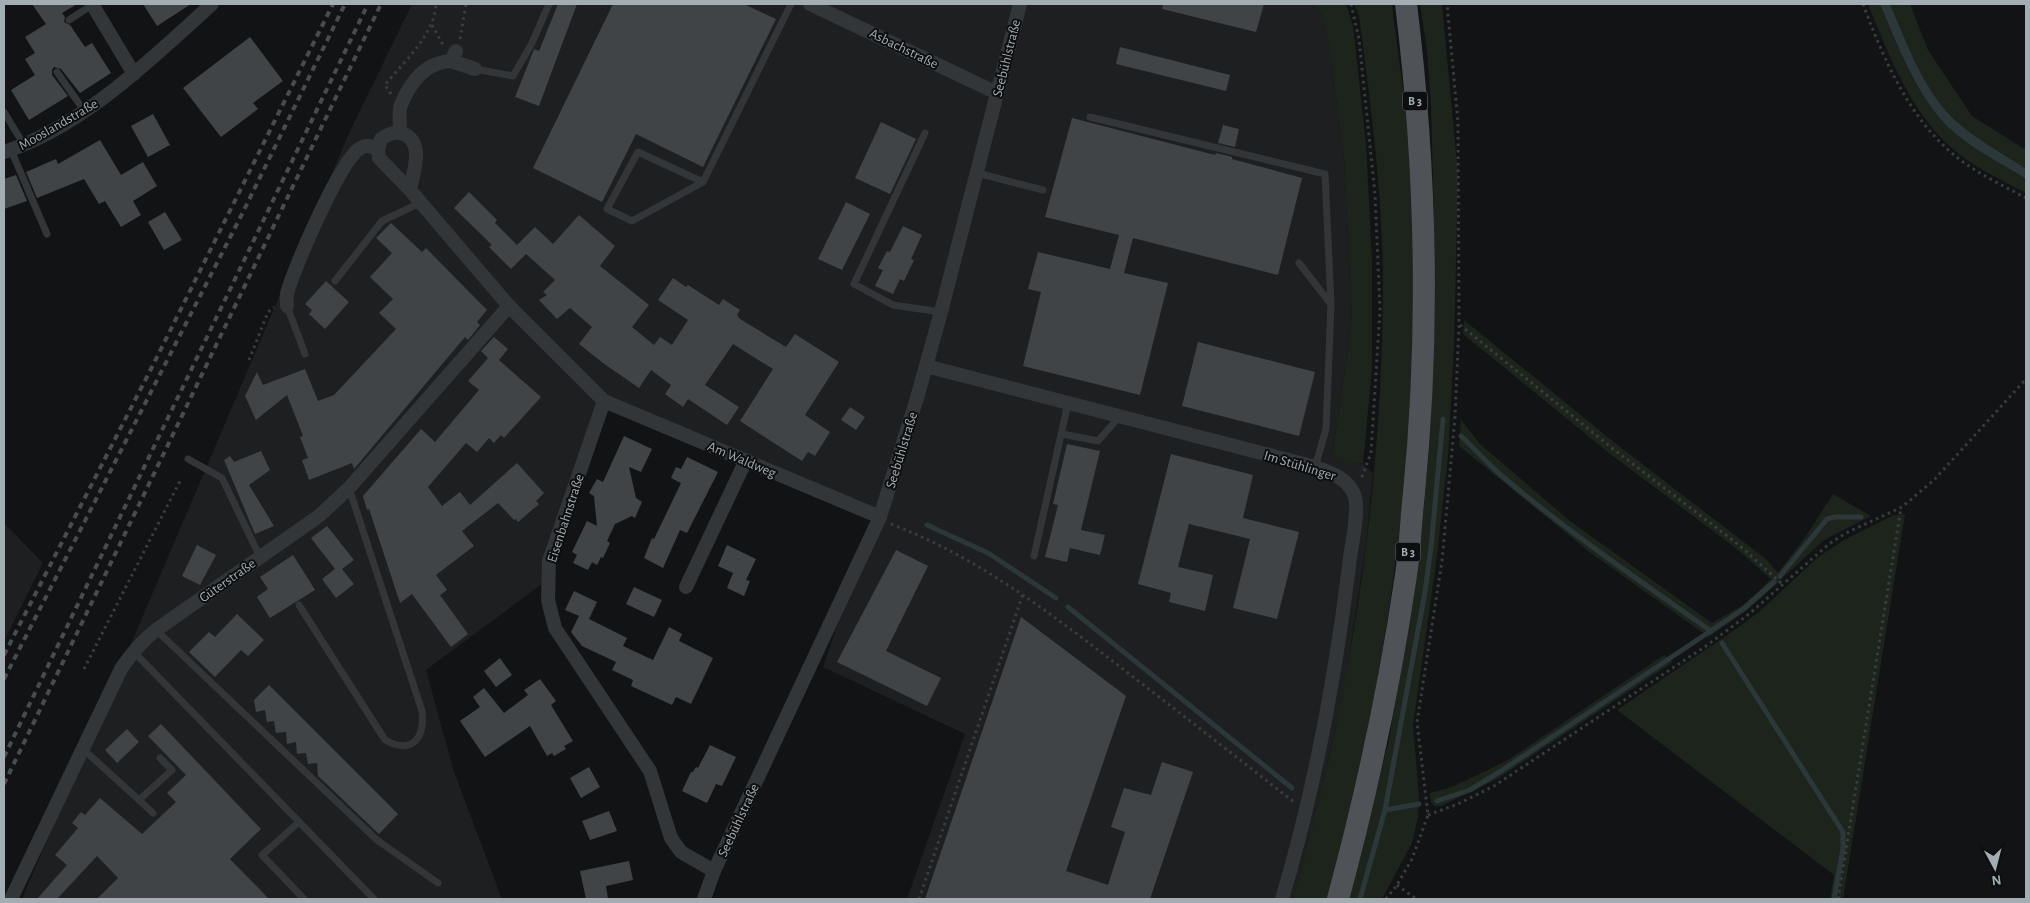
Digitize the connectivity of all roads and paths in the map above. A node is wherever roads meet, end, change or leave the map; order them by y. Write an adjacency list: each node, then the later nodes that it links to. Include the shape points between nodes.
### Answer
1 (92, 4): 13 (lane); 19 (street)
2 (212, 4): 19 (street, Mooslandstraße)
3 (436, 4): 14 (path)
4 (466, 4): 16 (path, via 463,30)
5 (549, 4): 17 (lane, via 513,76)
6 (791, 4): 30 (lane)
7 (810, 4): 20 (street, Asbachstraße)
8 (1020, 4): 20 (street, Seebühlstraße)
9 (1351, 4): 56 (path, via 1359,39 1375,194 1380,310 1372,453)
10 (1406, 4): 84 (main road, B 3, via 1422,199 1425,316 1420,434 1406,573 1376,748)
11 (1447, 4): 42 (path, via 1458,122)
12 (1863, 4): 33 (path, via 1886,60 1916,114 1956,157)
13 (69, 20)
14 (431, 24): 15 (path); 21 (path, via 411,55 385,85)
15 (443, 45)
16 (454, 56): 17 (street); 21 (street, via 419,74)
17 (475, 69)
18 (57, 72): 23 (lane)
19 (134, 74): 23 (street, Mooslandstraße)
20 (997, 93): 29 (street, Seebühlstraße)
21 (400, 107): 25 (street)
22 (4, 112): 28 (lane)
23 (85, 112): 28 (street, Mooslandstraße)
24 (1090, 117): 39 (lane, via 1325,174)
25 (400, 132): 27 (street, via 380,139); 31 (street, via 409,137 416,154)
26 (925, 133): 41 (lane, via 854,284 892,305)
27 (378, 148): 31 (street, via 379,158); 38 (street, via 367,145 360,148 347,163 322,208 290,281)
28 (13, 149): 35 (lane)
29 (977, 173): 32 (lane); 41 (street, Seebühlstraße)
30 (703, 182): 30 (lane, via 632,221 607,209 638,152)
31 (410, 190): 34 (street)
32 (1043, 190)
33 (2026, 198)
34 (420, 203): 37 (lane, via 382,221); 40 (street)
35 (47, 234)
36 (1299, 263): 39 (lane)
37 (335, 280)
38 (287, 301): 43 (lane); 44 (path, via 268,312)
39 (1331, 304): 53 (lane, via 1326,429)
40 (509, 306): 47 (street); 55 (street, Güterstraße)
41 (941, 312): 45 (street, Seebühlstraße)
42 (1459, 325): 61 (path, via 1739,545); 73 (path, via 1444,551 1417,722)
43 (305, 354)
44 (249, 360)
45 (926, 366): 48 (street, Im Stühlinger); 58 (street, Seebühlstraße)
46 (2026, 379): 57 (path, via 1934,480)
47 (604, 401): 52 (street, Am Waldweg); 75 (street, Eisenbahnstraße, via 549,561 548,600 555,628 650,771 671,838 680,852)
48 (1068, 403): 49 (street, Im Stühlinger); 50 (lane)
49 (1120, 416): 50 (lane, via 1098,441); 53 (street, Im Stühlinger)
50 (1062, 434): 59 (lane)
51 (188, 459): 60 (lane, via 222,478)
52 (746, 460): 58 (street, Am Waldweg); 62 (street)
53 (1315, 467): 56 (street, Im Stühlinger, via 1341,477)
54 (181, 479): 67 (path)
55 (349, 488): 60 (street, Güterstraße, via 319,516); 64 (lane, via 422,711 420,736 410,745 397,746 385,740)
56 (1354, 495): 71 (street, via 1356,514 1346,592 1331,686)
57 (1902, 507): 61 (path, via 1846,533); 87 (path)
58 (879, 518): 63 (path, via 967,559); 75 (street, Seebühlstraße)
59 (1034, 556)
60 (260, 557): 65 (street, Güterstraße)
61 (1782, 584): 73 (path, via 1706,646 1494,786)
62 (686, 587)
63 (1023, 594): 71 (path); 82 (path)
64 (299, 605)
65 (156, 630): 66 (street, Güterstraße); 76 (lane, via 377,840)
66 (134, 652): 68 (street, Güterstraße, via 121,669); 74 (lane)
67 (84, 669)
68 (83, 749): 70 (lane); 78 (street, Güterstraße)
69 (160, 758): 70 (lane, via 172,770)
70 (139, 800): 72 (lane)
71 (1305, 810): 83 (street)
72 (153, 813)
73 (1428, 815): 77 (path, via 1412,859)
74 (299, 822): 79 (lane, via 262,855); 80 (lane)
75 (714, 871): 81 (street)
76 (438, 883)
77 (1397, 885): 85 (path); 86 (path)
78 (11, 899)
79 (304, 899)
80 (374, 899)
81 (704, 899)
82 (919, 899)
83 (1282, 899)
84 (1338, 899)
85 (1386, 899)
86 (1416, 899)
87 (1838, 899)

